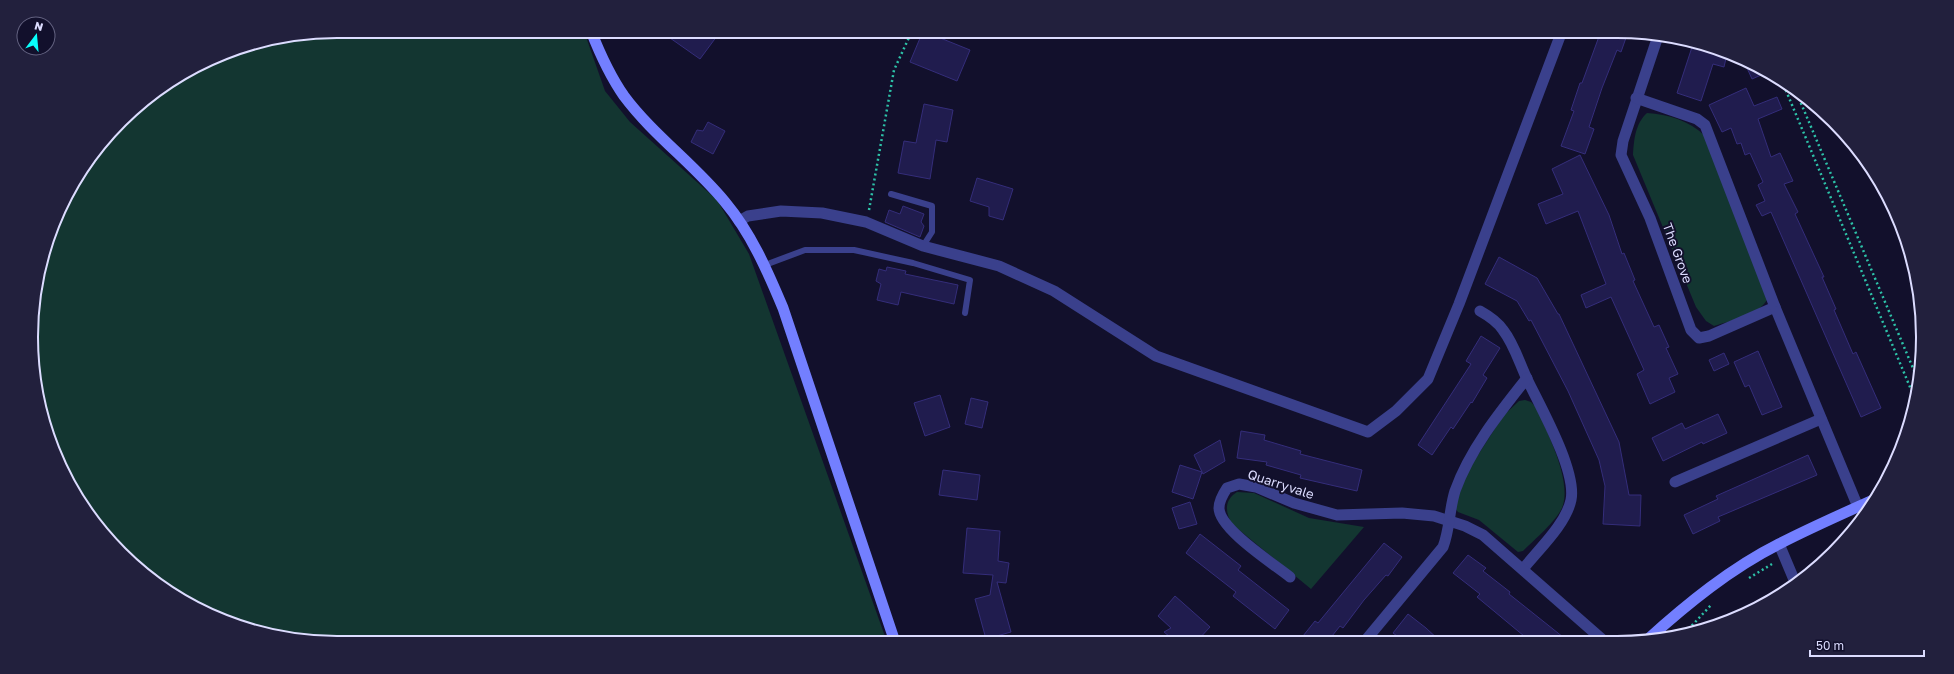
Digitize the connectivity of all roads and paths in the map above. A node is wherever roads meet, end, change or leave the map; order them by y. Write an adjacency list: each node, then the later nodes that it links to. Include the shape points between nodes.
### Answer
1 (594, 38): 9 (main road, via 602,60 639,114 725,201)
2 (909, 38): 10 (path, via 894,70)
3 (1559, 38): 11 (street, via 1459,304 1428,378 1396,411 1368,432 1156,356 1054,291 999,266)
4 (1656, 41): 6 (street, The Grove)
5 (1786, 90): 18 (path)
6 (1636, 98): 13 (street, via 1697,119 1705,125); 13 (street, The Grove, via 1621,155 1650,218 1691,330 1700,338 1709,336)
7 (1800, 101): 16 (path)
8 (891, 194): 11 (lane, via 932,206 932,232)
9 (739, 222): 10 (street, via 748,216 781,211 822,213); 12 (main road)
10 (866, 222): 11 (street)
11 (923, 246)
12 (765, 266): 15 (lane, via 805,250 854,250 913,263 970,280); 33 (main road, via 783,308)
13 (1775, 307): 19 (street)
14 (1480, 311): 17 (street, via 1495,320 1504,330)
15 (965, 313)
16 (1914, 370)
17 (1527, 378): 23 (street, via 1487,432 1467,465 1456,490); 26 (street, via 1552,427 1570,477 1572,497 1569,511)
18 (1911, 387)
19 (1821, 418): 20 (street); 22 (street)
20 (1675, 482)
21 (1865, 504): 22 (main road)
22 (1858, 507): 24 (main road)
23 (1449, 521): 26 (street, Quarryvale, via 1483,535); 27 (street, Quarryvale, via 1434,516 1402,513 1337,516 1256,488 1239,484 1227,488 1220,500 1219,510 1224,522 1242,540); 34 (street, via 1443,548)
24 (1778, 544): 25 (street); 32 (main road, via 1729,575)
25 (1784, 557): 28 (street); 29 (path)
26 (1523, 569): 35 (street, Quarryvale)
27 (1290, 577)
28 (1793, 578)
29 (1744, 581)
30 (1715, 600): 31 (path)
31 (1691, 627)
32 (1655, 633)
33 (893, 636)
34 (1369, 636)
35 (1599, 636)

